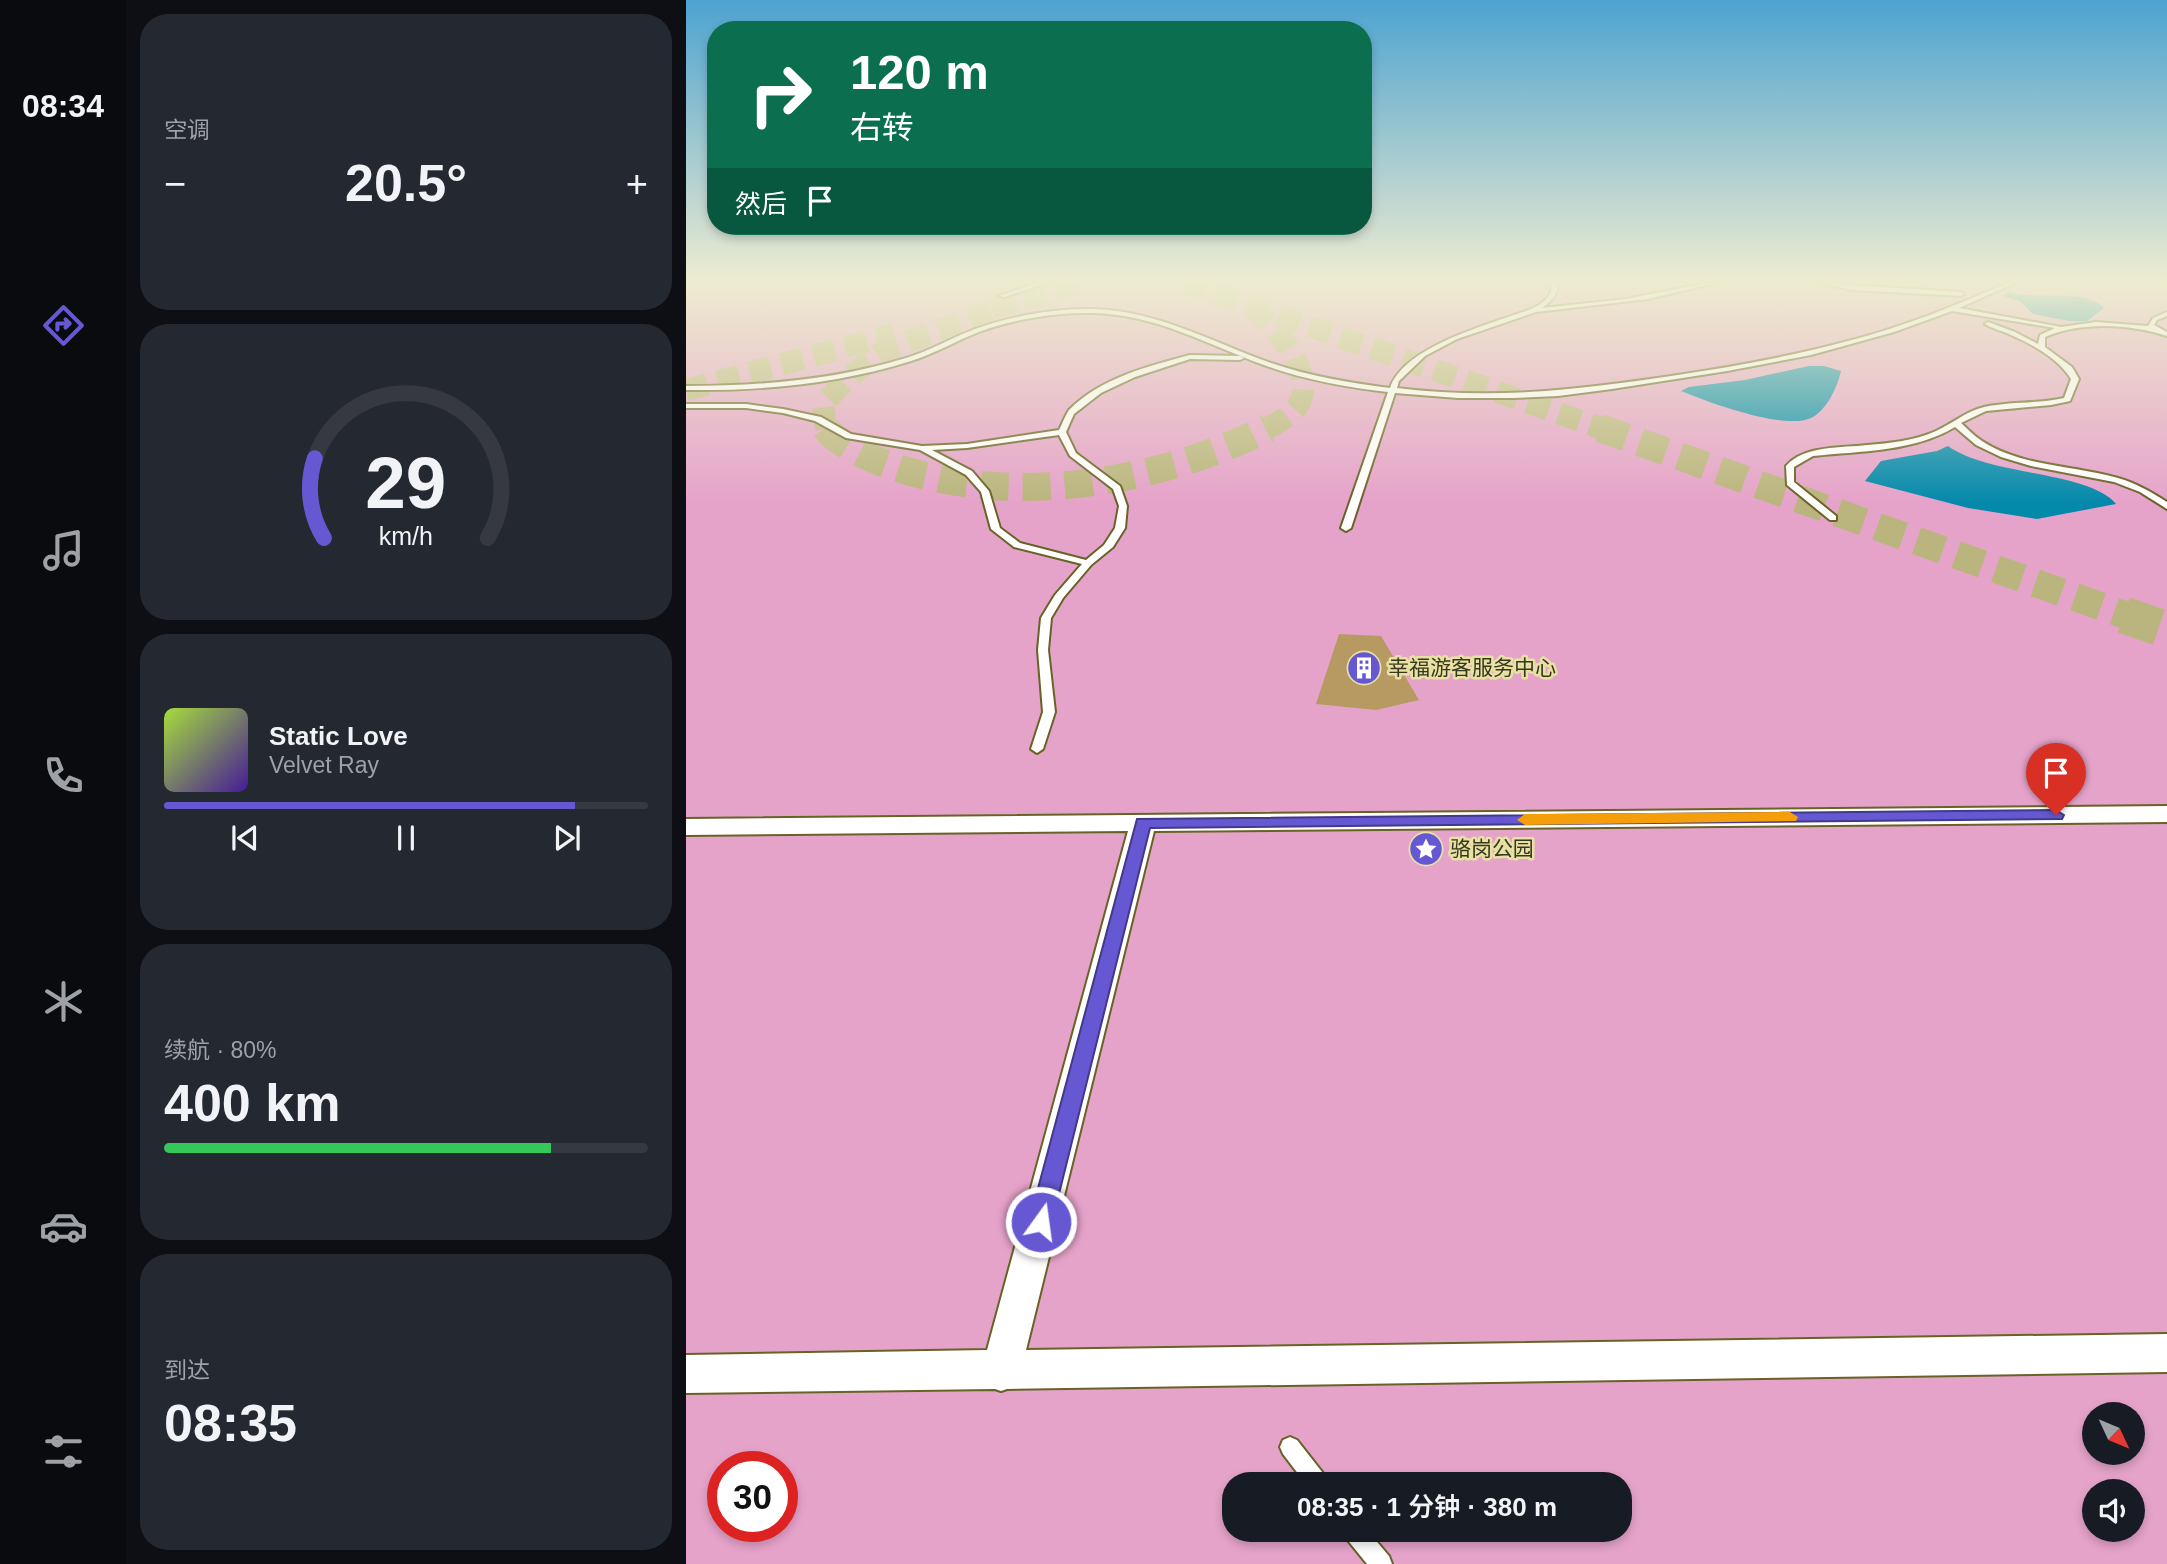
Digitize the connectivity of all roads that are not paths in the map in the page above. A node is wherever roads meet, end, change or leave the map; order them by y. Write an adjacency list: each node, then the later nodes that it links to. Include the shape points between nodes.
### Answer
1 (917, 356): 8 (lane, via 855,373 772,385)
2 (1242, 356): 7 (lane)
3 (1422, 356): 9 (lane, via 1396,380)
4 (1796, 356): 9 (lane, via 1540,395)
5 (2052, 356): 11 (lane, via 2075,379 2067,399 1985,410)
6 (1190, 357): 7 (lane); 12 (lane, via 1132,374 1098,391 1071,413)
7 (1249, 359): 9 (lane, via 1318,379)
8 (686, 388)
9 (1392, 391): 16 (lane)
10 (686, 406): 13 (lane, via 783,411 818,419 849,436)
11 (1957, 424): 14 (lane, via 1970,439 1996,454 2100,474 2140,489); 15 (lane, via 1912,443 1811,454 1795,461 1790,466 1790,483)
12 (1062, 432): 13 (lane); 17 (lane, via 1073,454 1117,488 1123,506 1120,528 1108,547)
13 (922, 448): 17 (lane, via 969,473 985,491 996,529 1017,545)
14 (2167, 506)
15 (1833, 518)
16 (1346, 528)
17 (1088, 563): 18 (lane, via 1046,618 1043,650 1049,712)
18 (1037, 749)
19 (2167, 814): 20 (street)
20 (1143, 823): 21 (street); 23 (street)
21 (686, 827)
22 (2167, 1353): 23 (street)
23 (1001, 1371): 24 (street)
24 (686, 1374)
25 (1290, 1447): 26 (lane)
26 (1310, 1472)
27 (1364, 1542): 28 (lane)
28 (1381, 1564)

